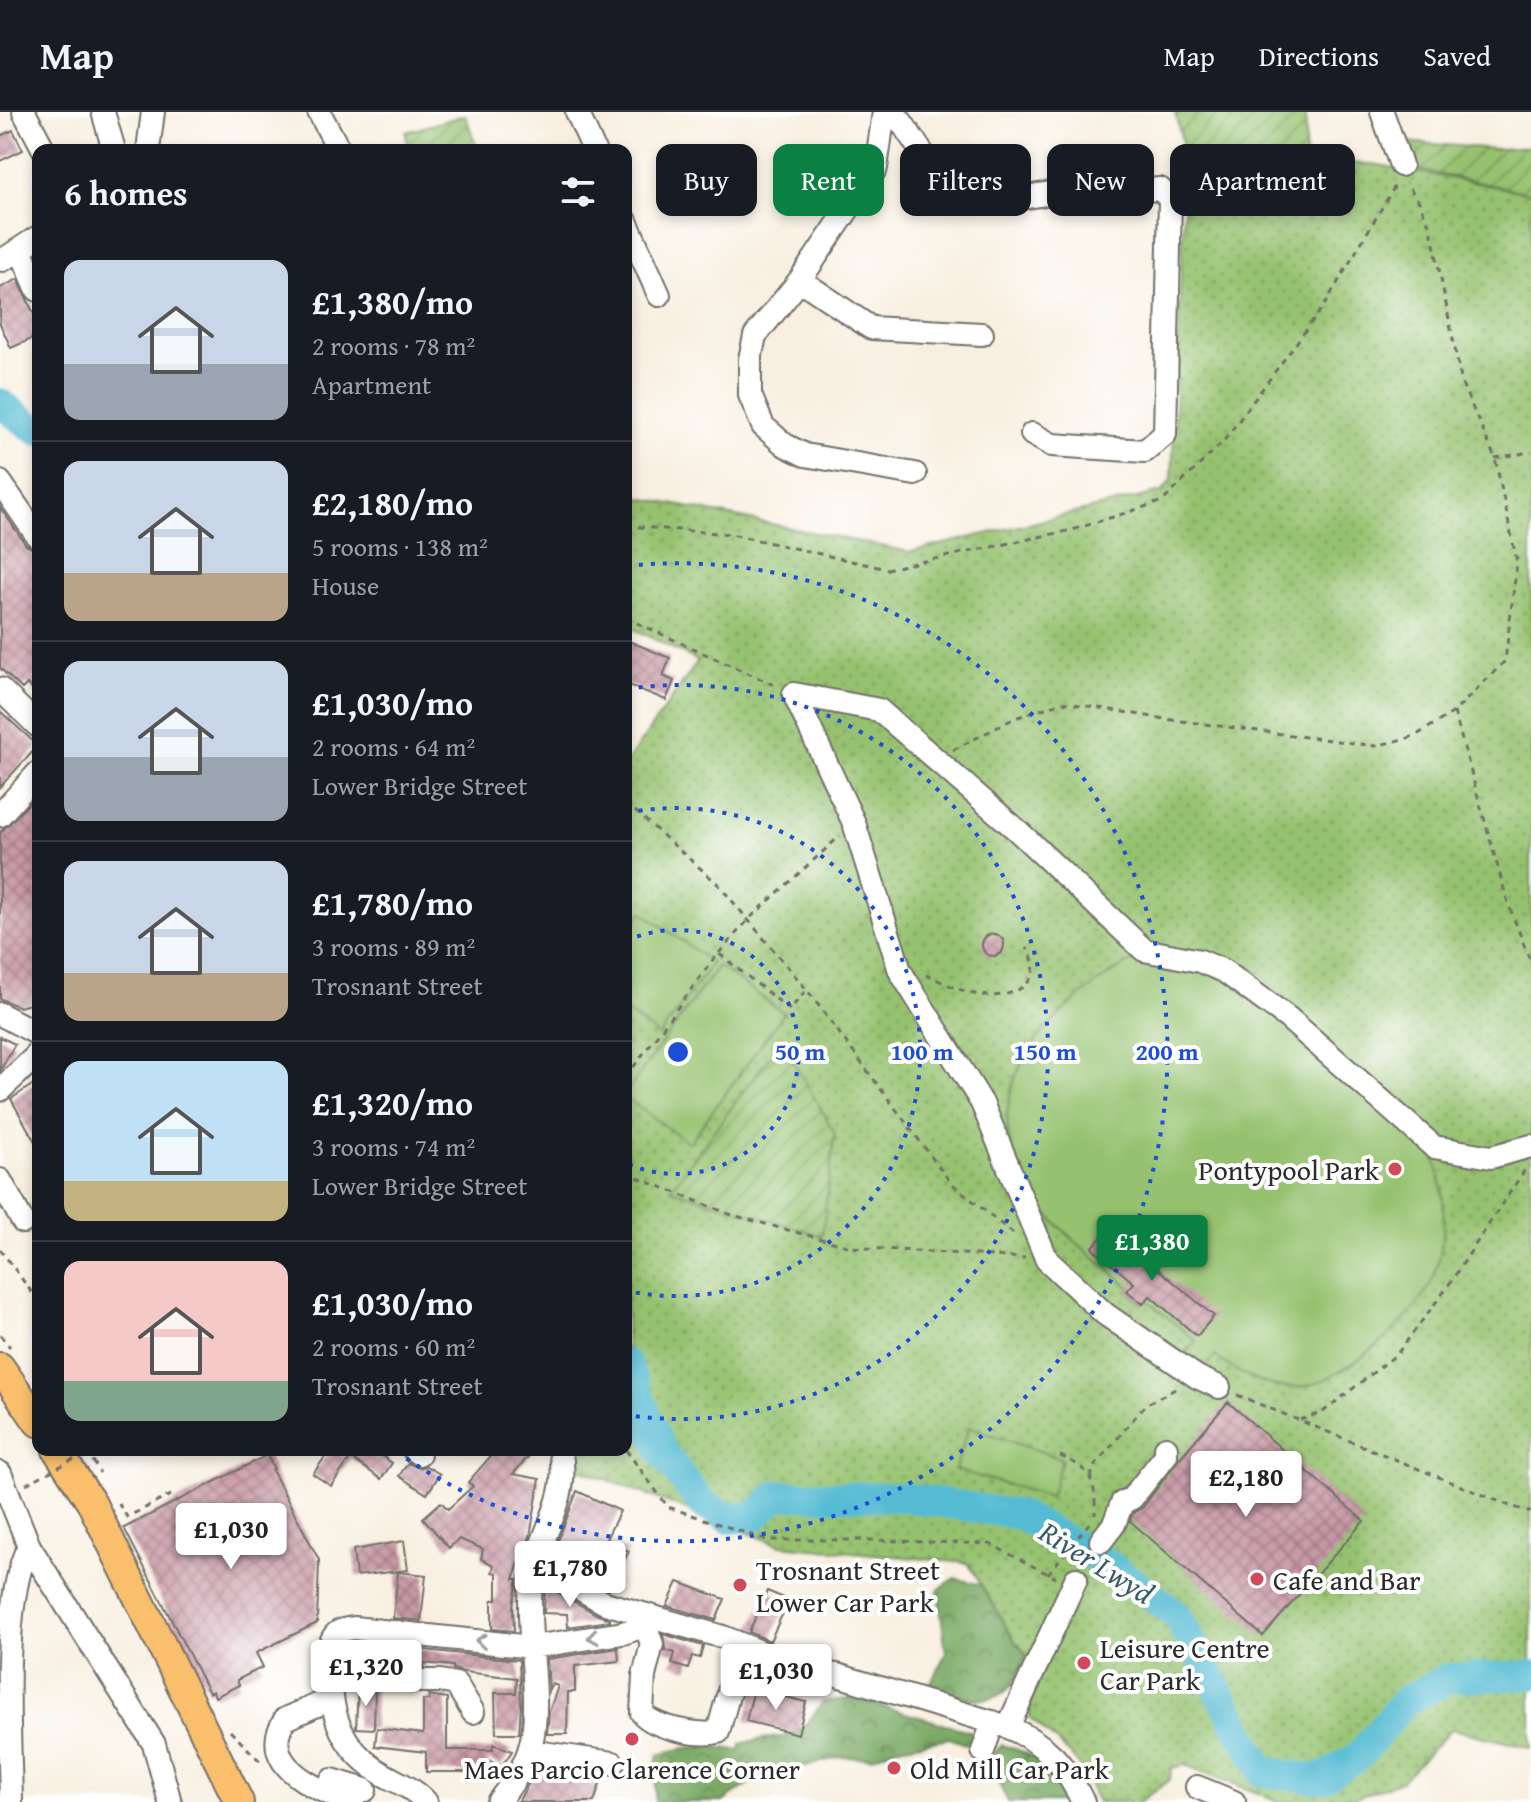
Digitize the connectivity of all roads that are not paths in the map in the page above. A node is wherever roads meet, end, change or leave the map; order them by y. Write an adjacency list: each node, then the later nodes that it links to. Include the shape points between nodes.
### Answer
1 (24, 112): 8 (street)
2 (103, 112): 9 (street)
3 (153, 112): 10 (street)
4 (319, 112): 11 (street)
5 (577, 112): 12 (street)
6 (887, 112): 17 (street, via 876,168); 20 (street, via 900,120 948,185 963,196 988,201 1074,190 1160,189 1170,199 1165,434 1145,451 1052,445)
7 (1382, 112): 13 (street)
8 (41, 144)
9 (112, 144)
10 (149, 144)
11 (336, 144)
12 (591, 144)
13 (1401, 165)
14 (632, 234): 18 (street)
15 (20, 249): 16 (street)
16 (32, 276)
17 (800, 280): 19 (street, via 871,328); 21 (street, via 755,336 750,395 763,426 805,455)
18 (659, 295)
19 (982, 334)
20 (1032, 434)
21 (915, 474)
22 (0, 482): 23 (street)
23 (32, 528)
24 (0, 689): 25 (street)
25 (32, 720)
26 (32, 778): 27 (street)
27 (3, 805)
28 (0, 1014): 29 (street)
29 (32, 1030)
30 (32, 1060): 31 (street)
31 (0, 1090)
32 (1531, 1146): 36 (street, via 1491,1157 1434,1147 1288,1018 1224,971 1144,950 879,710 794,694 854,823 899,968 982,1103 1047,1260 1105,1314)
33 (0, 1180): 34 (street)
34 (23, 1222)
35 (3, 1355): 37 (main road)
36 (1219, 1387)
37 (32, 1411)
38 (1166, 1448): 43 (street, via 1132,1498 1122,1503 1114,1524)
39 (61, 1456): 65 (main road, via 92,1504)
40 (562, 1456): 45 (street, via 561,1494)
41 (0, 1473): 42 (street)
42 (8, 1510): 44 (street)
43 (1092, 1536)
44 (29, 1546): 63 (street, via 11,1602); 64 (street, via 154,1744)
45 (536, 1564): 47 (street, via 605,1603); 50 (street)
46 (1074, 1582): 53 (street)
47 (646, 1619): 49 (street); 49 (street, via 652,1644 642,1713 662,1725 718,1732); 50 (street, one-way to 50, via 641,1627 623,1633)
48 (398, 1632): 50 (street, one-way to 48); 51 (street, via 354,1628 334,1634); 52 (street, via 412,1681 456,1684)
49 (742, 1645): 53 (street, via 806,1670)
50 (532, 1647): 54 (street, via 535,1727)
51 (331, 1699): 57 (street, via 343,1735); 58 (street, via 285,1719 277,1737 280,1755)
52 (473, 1712)
53 (1000, 1725): 55 (street); 67 (street, via 1054,1755)
54 (529, 1751): 56 (street); 62 (street)
55 (983, 1751)
56 (613, 1763)
57 (372, 1766): 60 (street); 61 (street)
58 (299, 1776): 60 (street, via 322,1792); 66 (street)
59 (1197, 1787): 68 (street)
60 (360, 1798)
61 (425, 1801)
62 (498, 1801)
63 (11, 1802)
64 (170, 1802)
65 (239, 1802)
66 (313, 1802)
67 (1083, 1802)
68 (1234, 1802)

